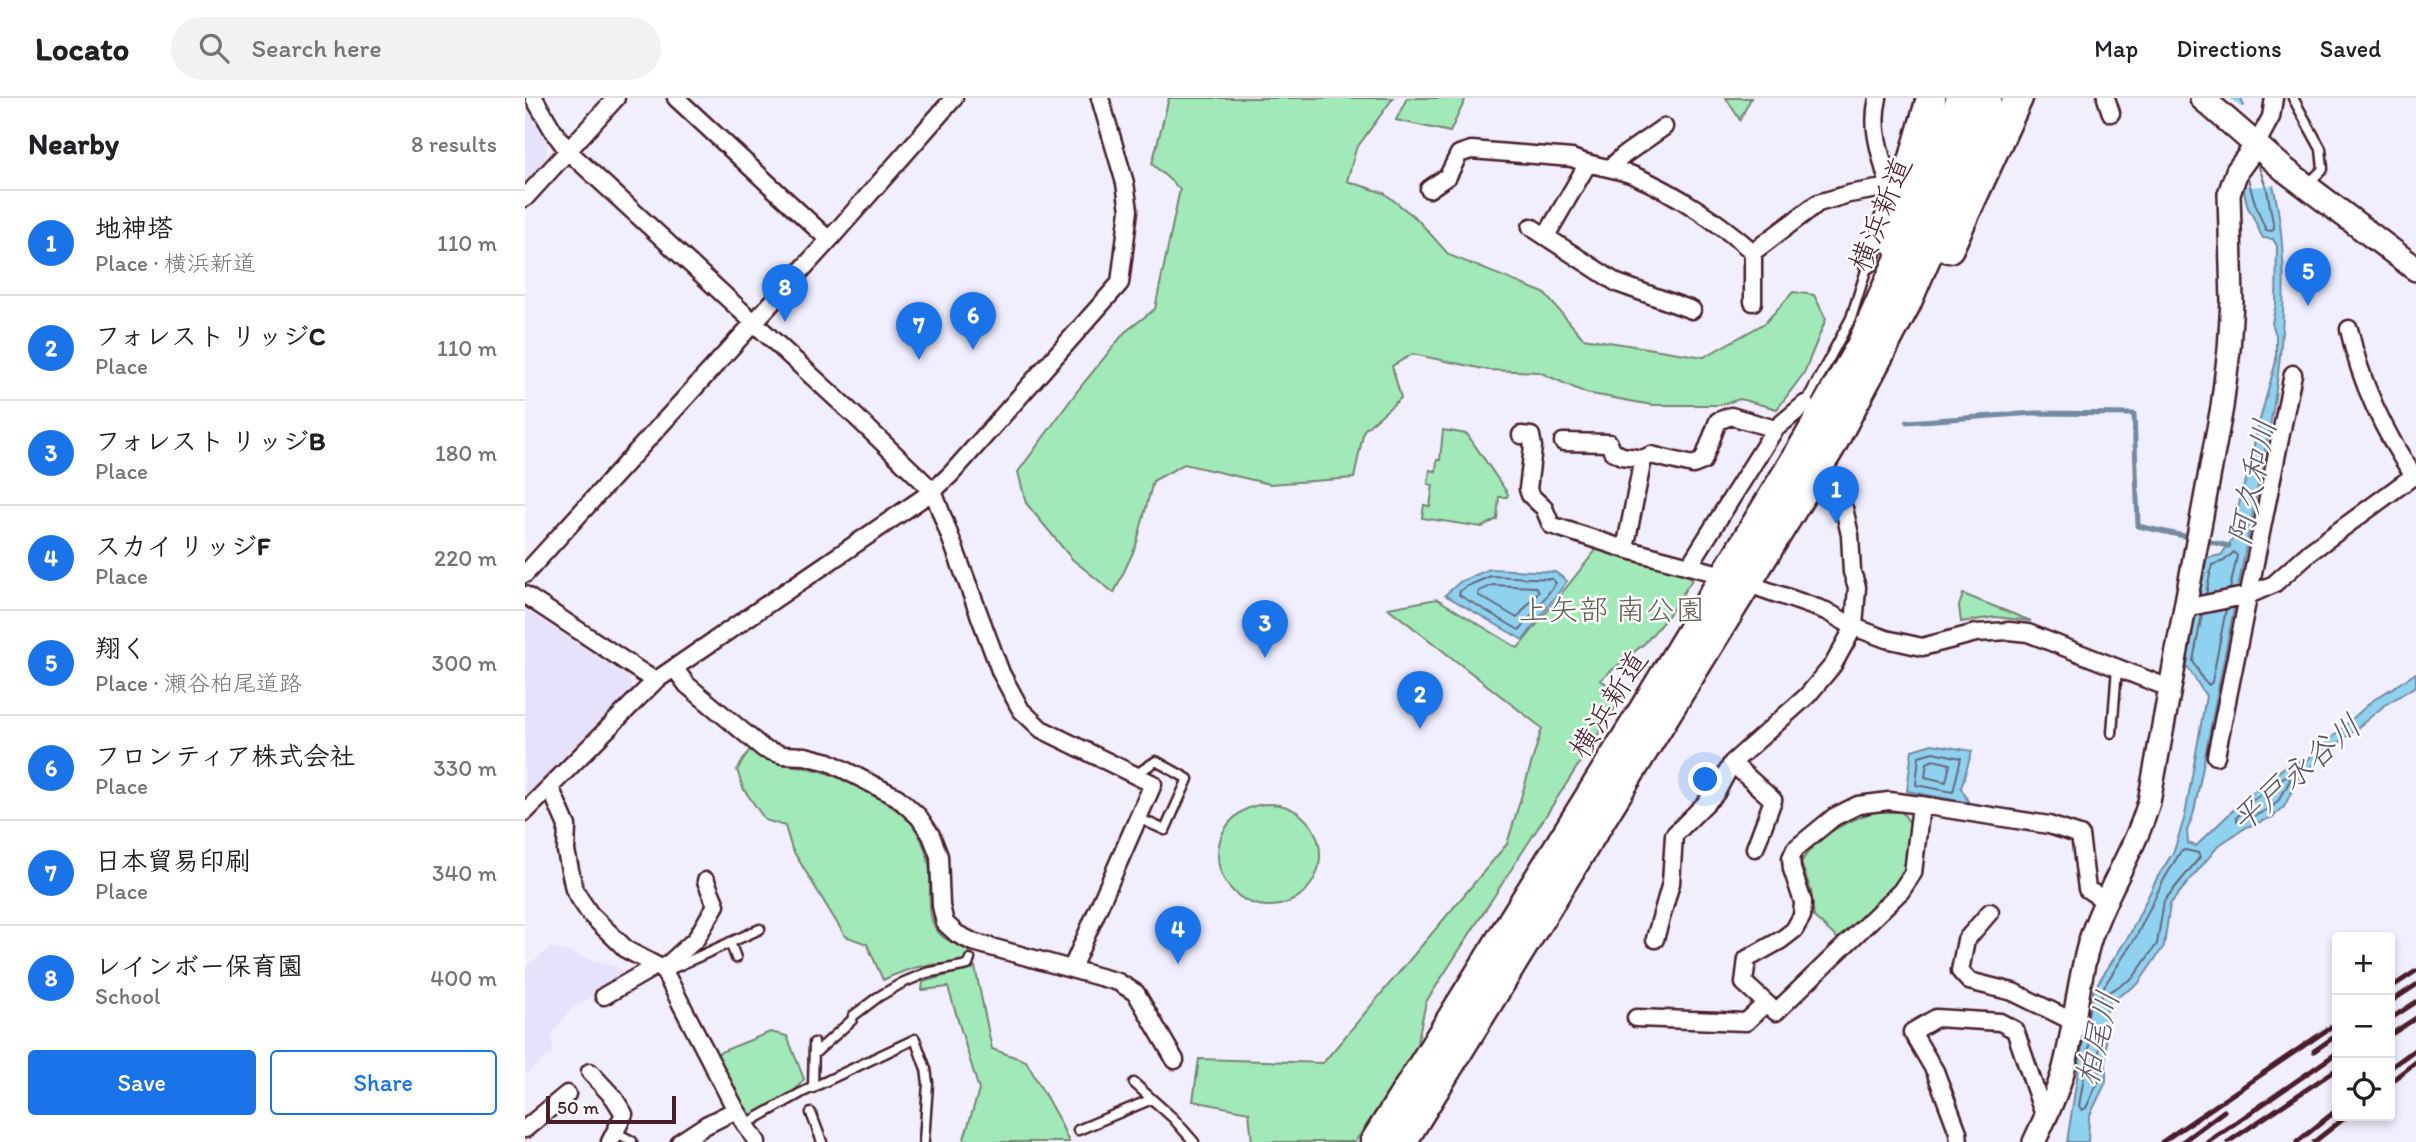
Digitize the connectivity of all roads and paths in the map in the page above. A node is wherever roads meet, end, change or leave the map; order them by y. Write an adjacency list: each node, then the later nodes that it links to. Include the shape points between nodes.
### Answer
1 (534, 98): 16 (street)
2 (616, 98): 16 (street)
3 (676, 98): 25 (street)
4 (953, 98): 25 (street)
5 (1100, 98): 42 (street, via 1129,209 1120,283)
6 (1878, 98): 20 (street, via 1873,117)
7 (1931, 98): 34 (highway)
8 (1961, 98): 34 (highway, 横浜新道, via 1911,233)
9 (1987, 98): 30 (highway, 横浜新道, via 1967,162)
10 (2018, 98): 30 (highway, via 1945,257)
11 (2202, 98): 15 (main road)
12 (2274, 98): 15 (street, via 2271,117)
13 (2293, 98): 19 (lane, via 2321,149 2323,169)
14 (1664, 127): 18 (street)
15 (2256, 145): 19 (main road); 51 (street, via 2237,171 2229,194 2229,350)
16 (568, 151): 22 (street); 32 (street)
17 (1587, 165): 18 (street); 21 (street, via 1572,158 1471,150 1459,154 1448,176); 24 (street)
18 (1610, 167): 26 (street, via 1703,213)
19 (2307, 185): 28 (main road)
20 (1889, 187): 26 (street, via 1818,203); 27 (street, via 1887,208)
21 (1429, 189)
22 (525, 198)
23 (1531, 227): 24 (street)
24 (1546, 236): 31 (street, via 1617,283)
25 (829, 240): 32 (street)
26 (1753, 252): 29 (street)
27 (1868, 264): 36 (lane, via 1850,318)
28 (2416, 269)
29 (1753, 302)
30 (1906, 304): 103 (highway, 横浜新道, via 1830,448)
31 (1692, 310)
32 (753, 323): 42 (street); 47 (street)
33 (2350, 329): 41 (street, via 2355,358 2395,448)
34 (1861, 346): 102 (highway, 横浜新道, via 1671,666)
35 (2293, 374): 50 (street)
36 (1805, 404): 37 (street)
37 (1775, 429): 40 (street, via 1731,416 1718,421 1703,461 1693,465 1651,455); 45 (street)
38 (1521, 435): 44 (street, via 1531,436 1533,447 1530,495 1544,508 1551,524)
39 (1563, 442): 40 (street, via 1609,443 1612,451 1622,456)
40 (1643, 459): 44 (street)
41 (2415, 475): 50 (street, via 2274,584)
42 (933, 491): 54 (street); 60 (street, via 1002,673 1021,710 1041,729)
43 (1844, 508): 52 (street, via 1857,587)
44 (1625, 549): 45 (street)
45 (1689, 566): 46 (street)
46 (1712, 572)
47 (525, 574)
48 (1760, 588): 52 (street, via 1826,611)
49 (525, 595): 55 (street)
50 (2246, 596): 51 (street); 58 (street)
51 (2189, 607): 56 (street)
52 (1854, 628): 53 (street, via 1922,647 1976,633 2028,633); 59 (street, via 1833,666 1807,696)
53 (2117, 668): 56 (street); 57 (lane)
54 (675, 669): 55 (street); 72 (street, via 687,685 764,749 829,762 897,797 919,817 939,856 945,923)
55 (655, 681): 61 (street)
56 (2169, 688): 67 (street, via 2143,824)
57 (2112, 733)
58 (2216, 756)
59 (1732, 763): 65 (street, via 1773,800); 70 (street, via 1716,793 1674,835 1671,884)
60 (1135, 775): 64 (street, via 1153,784); 64 (lane, via 1156,761 1188,779 1165,830)
61 (550, 787): 63 (street); 75 (street, via 567,826 566,851 580,899 627,950)
62 (1921, 805): 67 (street, via 2049,825 2080,835 2087,889); 77 (street, via 1913,873 1901,891 1776,1012); 77 (street, via 1889,801 1858,805 1834,817 1795,849 1792,869 1803,902 1802,916 1794,930 1747,959 1744,983)
63 (525, 812)
64 (1138, 818): 74 (street)
65 (1755, 848)
66 (706, 881): 75 (street, via 716,905 696,939)
67 (2105, 901): 79 (street, via 2084,964)
68 (1990, 912): 79 (street, via 1966,940 1961,971 1969,981 2013,992)
69 (760, 929): 71 (lane)
70 (1655, 939)
71 (730, 942): 73 (lane); 75 (lane)
72 (972, 951): 74 (street); 81 (lane, via 968,965 926,973 878,997)
73 (736, 958)
74 (1072, 968): 82 (street, via 1118,982 1136,993)
75 (661, 969): 76 (street); 88 (street)
76 (604, 996)
77 (1766, 1003): 78 (street, via 1745,1022)
78 (1636, 1018)
79 (2074, 1022): 90 (street)
80 (814, 1043): 81 (lane)
81 (814, 1054): 85 (lane)
82 (1175, 1060)
83 (590, 1072): 95 (street, via 624,1114)
84 (1135, 1083): 87 (lane)
85 (813, 1088): 91 (lane); 97 (lane, via 915,1038 928,1083)
86 (567, 1094): 92 (street)
87 (1152, 1099): 93 (lane); 101 (lane)
88 (736, 1110): 91 (street); 94 (street)
89 (811, 1113): 100 (lane)
90 (2045, 1118): 104 (street, via 2015,1030 2000,1022 1937,1018 1912,1032 1935,1071); 105 (street)
91 (746, 1124): 99 (street)
92 (525, 1129)
93 (1079, 1130)
94 (703, 1135): 98 (street)
95 (613, 1137): 96 (lane)
96 (632, 1141)
97 (925, 1141)
98 (680, 1142)
99 (757, 1142)
100 (822, 1142)
101 (1194, 1142)
102 (1375, 1142)
103 (1402, 1142)
104 (1959, 1142)
105 (2035, 1142)

